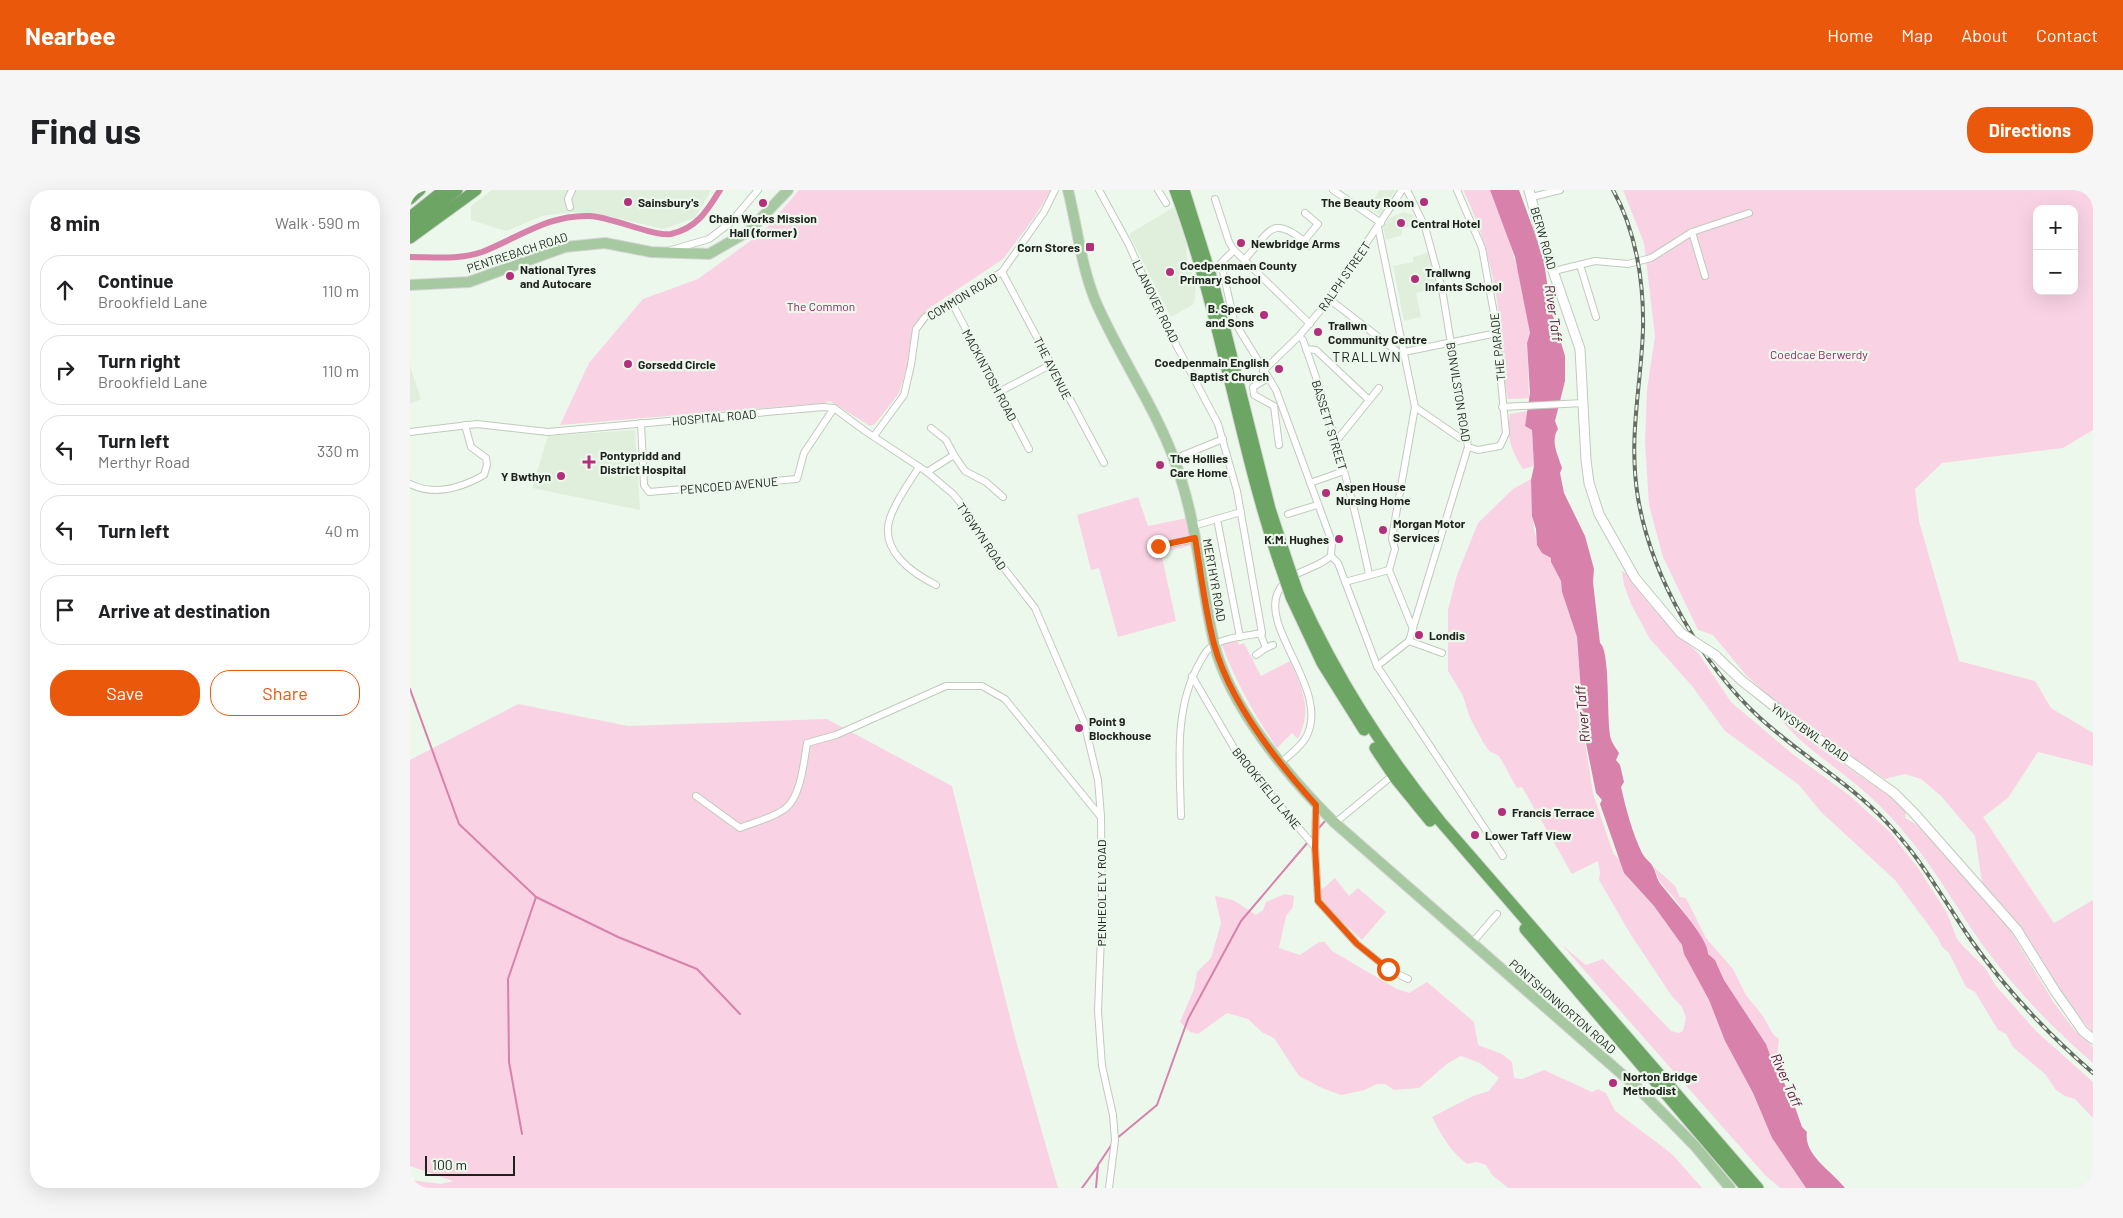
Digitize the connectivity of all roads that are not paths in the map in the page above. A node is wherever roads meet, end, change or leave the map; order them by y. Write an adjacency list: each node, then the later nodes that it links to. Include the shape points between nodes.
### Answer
1 (420, 190): 21 (highway)
2 (444, 190): 28 (highway)
3 (457, 190): 30 (highway)
4 (476, 190): 32 (highway)
5 (572, 190): 25 (street, via 568,199)
6 (758, 190): 35 (street, via 730,223 709,240)
7 (788, 190): 35 (main road, PENTREBACH ROAD, via 749,231 709,254)
8 (1055, 190): 40 (street, COMMON ROAD, via 1044,212)
9 (1068, 190): 74 (main road, MERTHYR ROAD, via 1095,299)
10 (1099, 190): 67 (street, LLANOVER ROAD)
11 (1158, 190): 23 (street)
12 (1175, 190): 90 (highway, via 1208,295 1261,511)
13 (1184, 190): 24 (highway)
14 (1189, 190): 24 (highway)
15 (1333, 190): 29 (street)
16 (1402, 190): 29 (street, RALPH STREET)
17 (1407, 190): 49 (street, BONVILSTON ROAD, via 1430,243)
18 (1457, 190): 47 (street, THE PARADE, via 1482,248)
19 (1560, 190): 20 (street)
20 (1530, 194): 39 (main road, BERW ROAD)
21 (410, 199)
22 (1215, 199): 36 (street)
23 (1166, 203)
24 (1190, 205): 90 (highway, via 1214,286)
25 (570, 207)
26 (1749, 212): 31 (street)
27 (1305, 213): 33 (street, via 1318,224)
28 (410, 217)
29 (1380, 225): 43 (street, RALPH STREET); 51 (street)
30 (410, 227)
31 (1692, 232): 38 (street, via 1652,258 1628,264 1595,261); 41 (street)
32 (410, 238)
33 (1304, 241): 34 (street); 37 (street, via 1290,229 1274,228)
34 (1310, 246)
35 (661, 252): 42 (main road, PENTREBACH ROAD, via 605,243 565,247 469,282)
36 (1232, 252): 37 (street); 53 (street, via 1221,263 1234,321)
37 (1245, 259): 46 (street)
38 (1580, 265): 39 (street); 45 (street)
39 (1554, 271): 58 (main road, BERW ROAD, via 1580,349)
40 (1002, 272): 44 (street, COMMON ROAD); 52 (street, THE AVENUE)
41 (1705, 276)
42 (410, 285)
43 (1329, 299): 46 (street, RALPH STREET); 51 (street, via 1399,353)
44 (951, 301): 56 (street, MACKINTOSH ROAD); 66 (street, COMMON ROAD, via 925,317 916,328 904,395)
45 (1596, 317)
46 (1310, 324): 48 (street, RALPH STREET)
47 (1497, 333): 49 (street); 60 (street, THE PARADE)
48 (1299, 336): 50 (street, BASSETT STREET); 53 (street, RALPH STREET)
49 (1452, 343): 51 (street); 68 (street, BONVILSTON ROAD)
50 (1306, 348): 57 (street, via 1316,350); 69 (street, BASSETT STREET)
51 (1406, 353): 59 (street)
52 (1052, 364): 56 (street); 75 (street, THE AVENUE)
53 (1263, 371): 54 (street)
54 (1268, 378): 70 (street, via 1253,387 1254,395 1274,406); 79 (street, via 1286,414)
55 (1379, 388): 57 (street)
56 (999, 392): 72 (street, MACKINTOSH ROAD)
57 (1369, 400): 69 (street)
58 (1580, 403): 60 (street); 121 (main road, YNYSYBWL ROAD, bridge, via 1589,483 1599,514 1635,578 1681,634 1715,655 1789,718 1894,793 2017,930 2055,991 2083,1031)
59 (1415, 407): 68 (street, via 1460,438); 91 (street, via 1392,539 1395,549)
60 (1502, 407): 71 (street, THE PARADE, via 1506,433 1500,446 1478,450)
61 (834, 408): 62 (street, HOSPITAL ROAD); 62 (street, PENCOED AVENUE, via 804,453 797,479 649,492 644,485); 66 (street)
62 (641, 423): 63 (street, HOSPITAL ROAD, via 546,431)
63 (465, 425): 65 (street, HOSPITAL ROAD); 80 (street, via 471,447 486,458 484,475 440,491 423,491)
64 (931, 428): 73 (street, via 946,440)
65 (410, 432)
66 (874, 436): 76 (street, TYGWYN ROAD)
67 (1223, 439): 74 (street); 83 (street, LLANOVER ROAD)
68 (1468, 439): 71 (street, BONVILSTON ROAD)
69 (1337, 440): 77 (street, BASSETT STREET)
70 (1279, 445)
71 (1468, 447): 97 (street, BONVILSTON ROAD)
72 (1029, 449)
73 (954, 455): 78 (street); 81 (street, via 965,470 986,482)
74 (1174, 459): 86 (main road, MERTHYR ROAD)
75 (1104, 464)
76 (919, 467): 78 (street, TYGWYN ROAD); 94 (street, via 890,519 889,532 902,563)
77 (1344, 471): 79 (street); 92 (street, BASSETT STREET)
78 (927, 472): 96 (street, TYGWYN ROAD, via 965,508 986,545)
79 (1310, 483): 82 (street)
80 (410, 484)
81 (1002, 497)
82 (1317, 505): 84 (street); 89 (street, via 1332,542)
83 (1241, 512): 85 (street); 98 (street, LLANOVER ROAD)
84 (1288, 514)
85 (1217, 519): 86 (street); 99 (street)
86 (1193, 526): 87 (main road, MERTHYR ROAD)
87 (1195, 538): 88 (street); 102 (main road, MERTHYR ROAD)
88 (1158, 546)
89 (1330, 556): 93 (street, via 1338,563); 108 (street, via 1292,575 1277,596 1277,617 1298,666 1310,712 1310,727 1305,738)
90 (1283, 563): 95 (highway, bridge)
91 (1389, 570): 92 (street); 97 (street)
92 (1369, 574): 93 (street)
93 (1345, 582): 106 (street)
94 (936, 586)
95 (1294, 595): 124 (highway, via 1322,663 1395,778); 125 (highway, via 1341,680 1401,772)
96 (1035, 608): 112 (street, PENHEOL ELY ROAD, via 1084,722 1098,780)
97 (1413, 629): 100 (street, BONVILSTON ROAD)
98 (1261, 633): 99 (street); 103 (street, LLANOVER ROAD)
99 (1240, 637): 102 (street)
100 (1409, 641): 104 (street); 106 (street)
101 (1273, 644): 103 (street)
102 (1214, 645): 107 (street, via 1207,650); 108 (main road, MERTHYR ROAD, via 1246,712)
103 (1266, 648): 105 (street)
104 (1442, 653)
105 (1256, 655)
106 (1377, 666): 117 (street)
107 (1192, 676): 113 (street, via 1180,724); 115 (street, BROOKFIELD LANE, via 1241,760)
108 (1280, 763): 111 (main road, MERTHYR ROAD)
109 (1387, 780): 114 (street)
110 (696, 796): 112 (street, via 740,828 791,804 803,773 807,743 836,735 946,686 982,686 1005,699)
111 (1316, 805): 114 (main road, MERTHYR ROAD); 115 (street, BROOKFIELD LANE)
112 (1101, 816): 122 (street, PENHEOL ELY ROAD, via 1098,1011 1102,1066 1115,1140)
113 (1181, 816)
114 (1335, 823): 116 (main road, MERTHYR ROAD)
115 (1315, 847): 120 (street, BROOKFIELD LANE, via 1318,901 1357,944 1388,969)
116 (1370, 854): 119 (main road, PONTSHONNORTON ROAD)
117 (1502, 856)
118 (1497, 914): 119 (street)
119 (1472, 943): 123 (main road, PONTSHONNORTON ROAD, via 1640,1090 1695,1146)
120 (1408, 979)
121 (2093, 1039)
122 (1109, 1188)
123 (1730, 1188)
124 (1746, 1188)
125 (1758, 1188)

